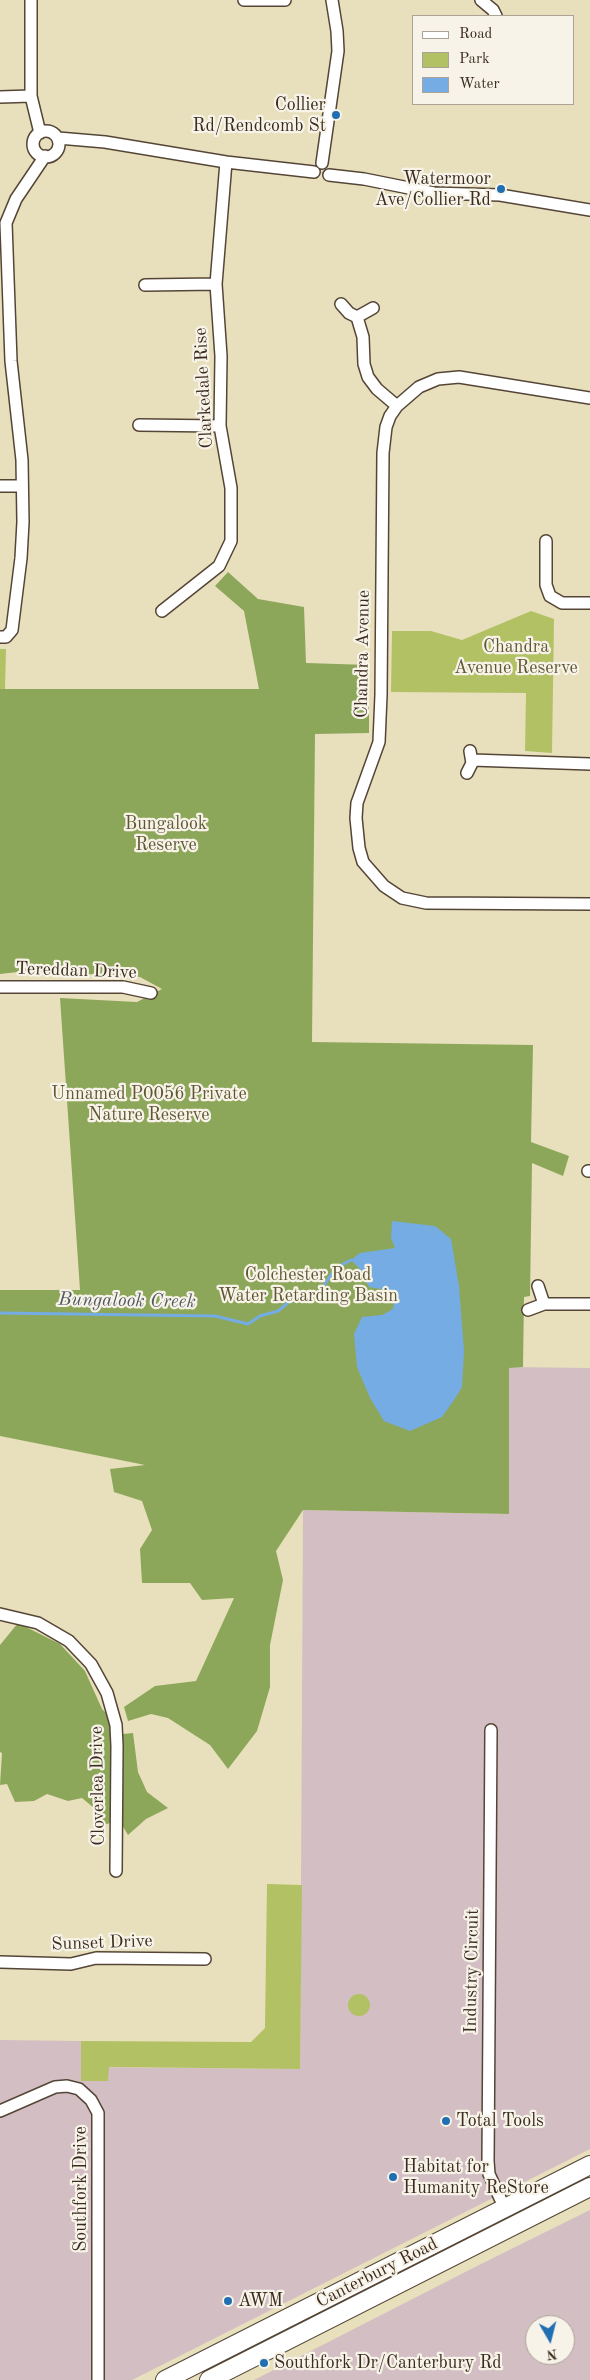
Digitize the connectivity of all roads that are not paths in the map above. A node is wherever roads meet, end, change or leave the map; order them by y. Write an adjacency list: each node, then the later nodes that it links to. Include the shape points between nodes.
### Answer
1 (31, 0): 7 (street)
2 (244, 0): 3 (street)
3 (285, 0)
4 (332, 0): 12 (street, via 338,51)
5 (481, 0): 6 (street)
6 (496, 15)
7 (32, 96): 8 (street); 9 (street, via 35,113)
8 (0, 97)
9 (52, 136): 10 (street, via 53,155); 10 (street, via 34,142); 11 (street)
10 (41, 155): 14 (street, via 9,215)
11 (226, 162): 12 (street); 15 (street, Clarkedale Rise)
12 (318, 168): 13 (street, via 329,168 329,175 434,193 500,195)
13 (590, 210)
14 (3, 237): 20 (street)
15 (216, 284): 16 (street); 24 (street, Clarkedale Rise, via 221,356)
16 (145, 285)
17 (340, 304): 19 (street)
18 (373, 308): 19 (street)
19 (357, 317): 22 (street, via 368,377)
20 (6, 361): 26 (street, via 22,460)
21 (590, 398): 22 (street, Chandra Avenue, via 459,377 428,382)
22 (397, 406): 33 (street, Chandra Avenue, via 386,427 384,440 379,742 357,803 356,834 363,862 384,886 402,898 426,903)
23 (139, 425): 24 (street)
24 (220, 426): 29 (street, Clarkedale Rise, via 231,488 231,542 219,566)
25 (0, 486): 26 (street)
26 (22, 486): 30 (street, via 21,558 12,630)
27 (546, 540): 28 (street, via 546,585 550,596 562,603)
28 (590, 603)
29 (162, 611)
30 (0, 637)
31 (590, 764): 32 (street, via 471,755)
32 (466, 773)
33 (590, 904)
34 (0, 987): 35 (street, Tereddan Drive, via 122,987)
35 (151, 993)
36 (538, 1286): 37 (street)
37 (544, 1304): 38 (street); 39 (street)
38 (590, 1304)
39 (528, 1310)
40 (0, 1614): 42 (street, Cloverlea Drive, via 38,1623 69,1641 91,1664 107,1692 116,1725)
41 (491, 1730): 48 (street, Industry Circuit, via 488,2161 489,2174)
42 (116, 1871)
43 (205, 1959): 44 (street, Sunset Drive, via 96,1958 71,1964)
44 (0, 1962)
45 (0, 2111): 51 (street, Southfork Drive, via 55,2087 67,2086 79,2089 91,2100 98,2113)
46 (590, 2165): 48 (main road, Canterbury Road)
47 (590, 2187): 50 (main road, Canterbury Road)
48 (505, 2208): 49 (main road, Canterbury Road)
49 (207, 2359): 50 (main road); 52 (main road, Canterbury Road)
50 (212, 2378)
51 (98, 2380)
52 (165, 2380)

